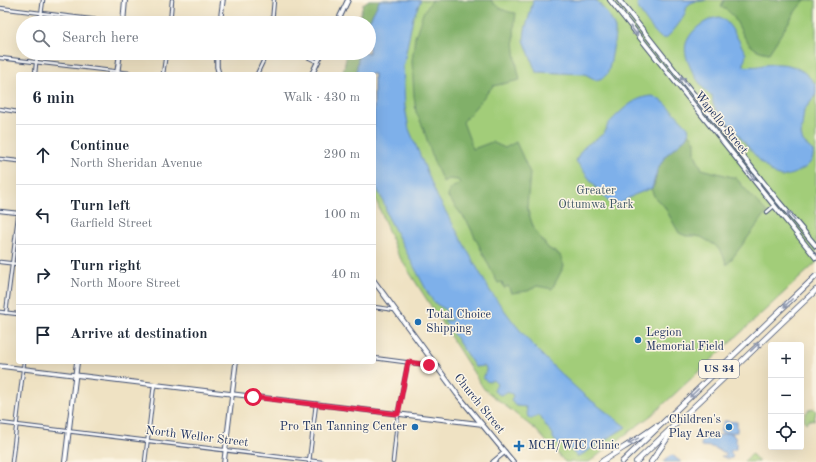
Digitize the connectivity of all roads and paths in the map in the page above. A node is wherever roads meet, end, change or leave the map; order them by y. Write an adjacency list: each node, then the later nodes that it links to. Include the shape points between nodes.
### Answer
1 (43, 0): 10 (street)
2 (126, 0): 13 (main road)
3 (172, 0): 14 (street)
4 (223, 0): 15 (street)
5 (274, 0): 16 (street)
6 (348, 0): 17 (main road)
7 (610, 0): 39 (main road, Wapello Street, one-way to 39)
8 (619, 0): 44 (main road, Wapello Street, one-way to 8)
9 (0, 8): 10 (street)
10 (41, 13): 11 (street); 12 (street)
11 (41, 16)
12 (66, 16)
13 (125, 16)
14 (171, 16)
15 (221, 16)
16 (273, 16)
17 (340, 16)
18 (0, 58): 19 (street)
19 (16, 60)
20 (18, 60): 26 (street)
21 (119, 60): 30 (main road)
22 (165, 60): 31 (street)
23 (217, 60): 32 (street)
24 (264, 60): 33 (street)
25 (314, 60): 27 (street)
26 (36, 62): 28 (street); 29 (street)
27 (318, 62): 34 (main road)
28 (35, 72)
29 (110, 72)
30 (117, 72)
31 (163, 72)
32 (218, 72)
33 (258, 72)
34 (313, 72)
35 (0, 109): 36 (street)
36 (16, 112)
37 (0, 159): 38 (street)
38 (16, 161)
39 (775, 206): 41 (street); 45 (main road, Wapello Street)
40 (0, 211): 42 (street)
41 (767, 212)
42 (16, 213)
43 (16, 232): 47 (street)
44 (816, 246)
45 (816, 258)
46 (0, 262): 47 (street)
47 (12, 263): 48 (street); 55 (street)
48 (16, 264)
49 (816, 276): 69 (highway, US 34, one-way to 69)
50 (376, 284): 53 (main road, Church Street)
51 (816, 290): 71 (highway, US 34, one-way to 51)
52 (376, 307): 53 (street)
53 (396, 310): 63 (main road, Church Street)
54 (0, 312): 55 (street)
55 (6, 313): 56 (street)
56 (16, 314)
57 (376, 358): 58 (street)
58 (408, 362): 63 (street); 70 (street)
59 (24, 364): 64 (street)
60 (77, 364): 65 (main road)
61 (236, 364): 67 (street)
62 (0, 366): 64 (street)
63 (436, 366): 73 (main road, Church Street)
64 (23, 369): 65 (street); 74 (street)
65 (76, 376): 66 (street); 75 (main road)
66 (154, 385): 67 (street); 76 (street)
67 (232, 395): 68 (street); 77 (street)
68 (316, 404): 70 (street); 79 (street)
69 (676, 410): 88 (highway, one-way to 88, via 644,435); 89 (highway, US 34)
70 (398, 414): 73 (street); 85 (street)
71 (681, 419): 90 (highway, US 34); 91 (highway)
72 (0, 423): 74 (street, North Weller Street)
73 (480, 424): 78 (main road, Church Street)
74 (17, 425): 75 (street, North Weller Street); 80 (street)
75 (69, 432): 76 (street, North Weller Street); 81 (main road)
76 (148, 441): 77 (street, North Weller Street); 82 (street)
77 (226, 450): 79 (street, North Weller Street); 83 (street)
78 (505, 452): 86 (street); 87 (main road, Church Street)
79 (309, 461): 84 (street, North Weller Street)
80 (12, 462)
81 (65, 462)
82 (145, 462)
83 (224, 462)
84 (322, 462)
85 (392, 462)
86 (493, 462)
87 (513, 462)
88 (601, 462)
89 (622, 462)
90 (636, 462)
91 (651, 462)

